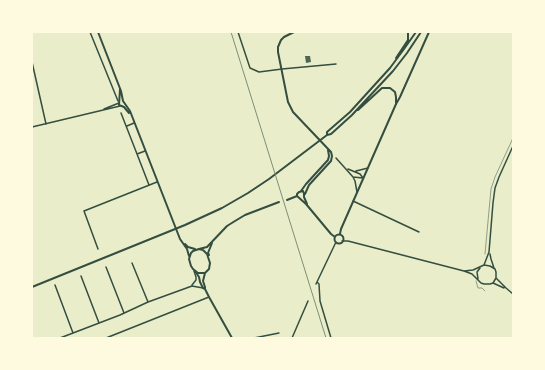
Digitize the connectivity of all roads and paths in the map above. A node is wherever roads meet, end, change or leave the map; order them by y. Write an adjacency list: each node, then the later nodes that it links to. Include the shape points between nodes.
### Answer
1 (90, 32): 14 (street)
2 (98, 32): 13 (main road)
3 (238, 32): 12 (street, via 250,68 259,72)
4 (294, 32): 12 (main road, via 284,37 280,43 278,52)
5 (408, 32): 11 (main road, via 408,40)
6 (416, 32): 11 (main road)
7 (421, 32): 18 (main road, via 407,53)
8 (429, 32): 16 (main road)
9 (32, 62): 20 (street)
10 (336, 64): 12 (street)
11 (390, 68): 23 (main road, via 350,112 327,132)
12 (282, 69): 25 (main road, via 288,102 293,112)
13 (116, 78): 14 (street); 15 (main road, via 123,98)
14 (110, 80): 15 (street)
15 (121, 104): 19 (main road, via 127,106); 20 (street)
16 (396, 104): 18 (main road, via 395,92 390,88 382,88); 29 (main road)
17 (121, 112): 21 (street)
18 (352, 115): 23 (main road)
19 (134, 123): 21 (street); 26 (main road)
20 (46, 124): 22 (street)
21 (126, 126): 27 (street)
22 (32, 128)
23 (327, 135): 71 (main road, via 282,170 222,208 185,226)
24 (513, 146): 53 (street, via 495,188)
25 (328, 149): 36 (main road, via 328,160); 38 (main road, via 332,156 331,161 309,185)
26 (145, 151): 27 (street); 34 (main road)
27 (137, 154): 35 (street)
28 (336, 158): 30 (street)
29 (368, 168): 31 (street); 33 (main road)
30 (346, 169): 31 (street); 32 (street)
31 (355, 172): 33 (street)
32 (353, 177): 33 (street); 37 (street)
33 (363, 178): 37 (main road)
34 (157, 182): 35 (street); 50 (main road)
35 (149, 186): 51 (street, via 84,211)
36 (301, 191): 38 (main road); 39 (main road, via 298,192)
37 (357, 192): 41 (main road)
38 (304, 195): 39 (main road, via 302,198); 43 (main road)
39 (298, 197): 40 (main road); 43 (main road)
40 (287, 200)
41 (353, 201): 44 (street); 45 (main road)
42 (279, 202): 48 (main road, via 235,220)
43 (308, 207): 46 (main road)
44 (419, 232)
45 (340, 234): 46 (main road); 47 (main road, via 343,237)
46 (335, 237): 49 (main road)
47 (342, 241): 49 (main road); 62 (street)
48 (213, 242): 52 (main road); 55 (main road)
49 (336, 242): 88 (street, via 317,283)
50 (182, 243): 52 (main road); 54 (main road)
51 (98, 249)
52 (198, 249): 54 (main road); 55 (main road)
53 (489, 252): 57 (street); 60 (street)
54 (190, 256): 61 (main road)
55 (209, 257): 63 (main road, via 210,266)
56 (132, 263): 78 (street)
57 (484, 266): 59 (street); 60 (street)
58 (106, 267): 79 (street)
59 (481, 267): 62 (street); 67 (street, via 477,272)
60 (495, 269): 65 (street)
61 (194, 270): 63 (main road); 70 (street, via 196,280); 73 (main road)
62 (464, 271): 67 (street)
63 (205, 273): 73 (main road)
64 (81, 276): 80 (street)
65 (496, 278): 68 (street); 72 (street)
66 (474, 279): 74 (path, via 478,288)
67 (479, 281): 68 (street, via 487,285)
68 (493, 283): 72 (street)
69 (55, 285): 81 (street)
70 (192, 286): 73 (street); 78 (street)
71 (32, 287)
72 (506, 288): 75 (street)
73 (204, 289): 76 (main road)
74 (485, 291)
75 (513, 294)
76 (209, 297): 84 (street); 85 (main road)
77 (308, 301): 87 (street)
78 (148, 302): 79 (street)
79 (124, 313): 80 (street)
80 (99, 323): 81 (street)
81 (73, 332): 83 (street)
82 (279, 333): 86 (street)
83 (60, 338)
84 (106, 338)
85 (232, 338)
86 (254, 338)
87 (292, 338)
88 (331, 338)

